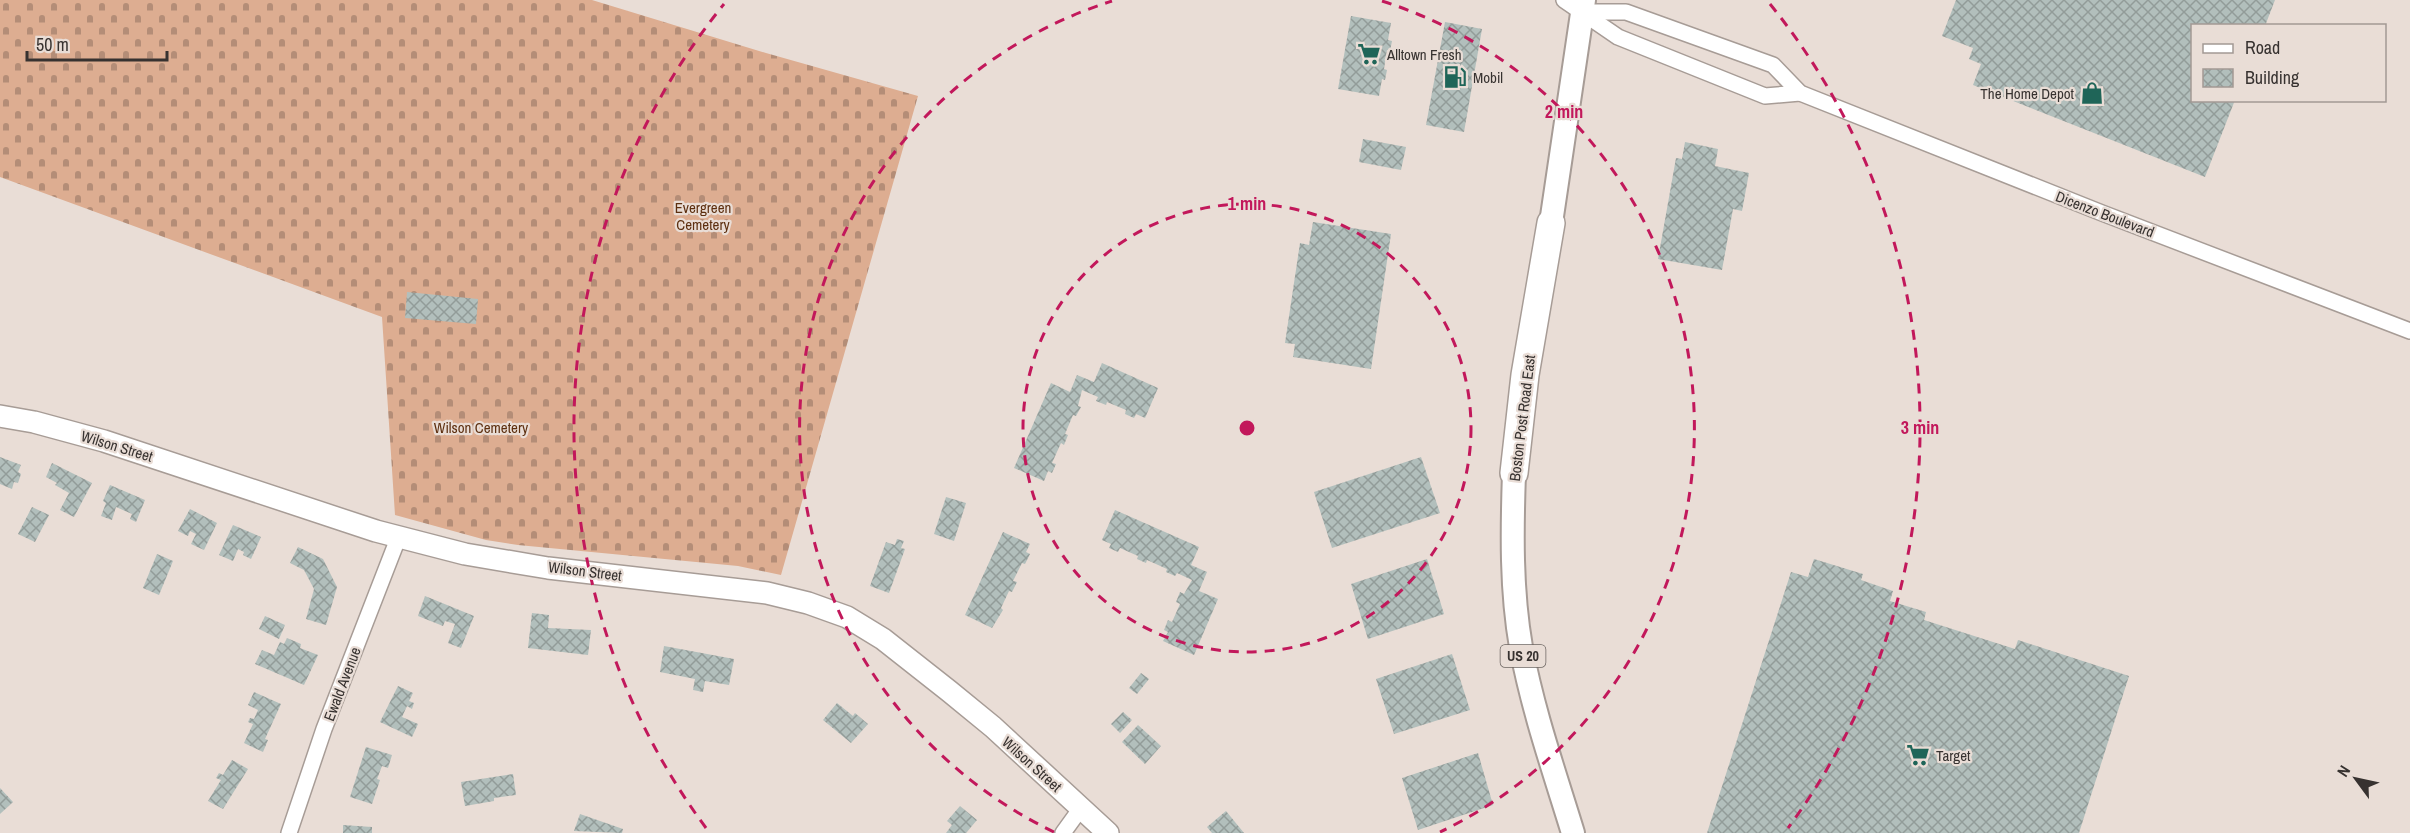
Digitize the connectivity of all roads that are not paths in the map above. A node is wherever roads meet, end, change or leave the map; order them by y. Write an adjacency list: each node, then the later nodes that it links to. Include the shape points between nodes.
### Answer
1 (1577, 4): 2 (street, Dicenzo Boulevard, via 1626,12 1773,65); 2 (street, Dicenzo Boulevard, via 1618,37 1765,96); 3 (main road, Boston Post Road East / US 20)
2 (1800, 93): 4 (street, Dicenzo Boulevard)
3 (1551, 223): 6 (highway, Boston Post Road East / US 20, via 1521,404)
4 (2410, 332)
5 (0, 416): 7 (street, Wilson Street, via 124,447)
6 (1514, 473): 12 (main road, Boston Post Road East / US 20, via 1513,563 1521,645 1540,730)
7 (399, 536): 8 (street, Wilson Street, via 465,554 548,568 767,593 847,617 883,639 949,691); 9 (street, Ewald Avenue, via 324,729)
8 (1081, 808): 10 (street); 11 (street, Wilson Street)
9 (289, 833)
10 (1063, 833)
11 (1108, 833)
12 (1573, 833)

